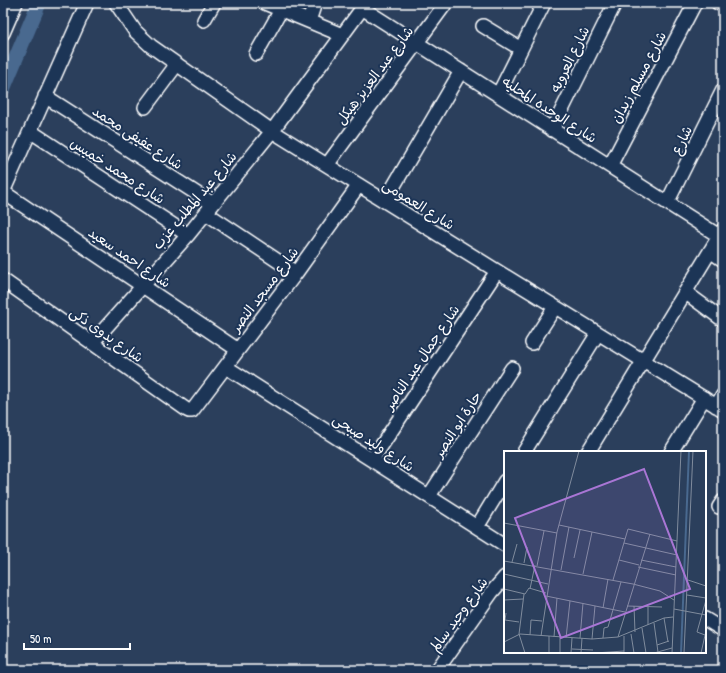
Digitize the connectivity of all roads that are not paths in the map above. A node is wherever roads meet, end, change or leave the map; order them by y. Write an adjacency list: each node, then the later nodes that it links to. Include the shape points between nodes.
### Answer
1 (16, 3): 18 (street)
2 (87, 3): 27 (street)
3 (116, 3): 23 (street, شارع العمومى, via 135,31)
4 (214, 3): 15 (street)
5 (264, 3): 14 (street)
6 (315, 3): 16 (street)
7 (446, 3): 20 (street, شارع عبد العزيز هيكل)
8 (544, 3): 21 (street)
9 (615, 3): 29 (street, شارع العروبه)
10 (695, 3): 33 (street, شارع مسلم زيدان)
11 (718, 3): 12 (street)
12 (723, 5)
13 (364, 6): 19 (street, شارع عبد المطلب عزب); 20 (street, شارع الوحده المحليه)
14 (281, 10): 16 (street); 22 (street)
15 (204, 20)
16 (309, 21): 19 (street)
17 (483, 26): 21 (street)
18 (3, 33)
19 (342, 35): 31 (street, شارع عبد المطلب عزب)
20 (417, 43): 24 (street, شارع الوحده المحليه); 32 (street, شارع عبد العزيز هيكل)
21 (521, 49): 26 (street)
22 (256, 54)
23 (177, 64): 28 (street); 31 (street, شارع العمومى)
24 (461, 71): 26 (street, شارع الوحده المحليه); 36 (street)
25 (723, 90): 37 (street, شارع)
26 (498, 95): 29 (street, شارع الوحده المحليه)
27 (45, 96): 30 (street); 38 (street, شارع عفيفى محمد)
28 (145, 107)
29 (552, 130): 33 (street, شارع الوحده المحليه)
30 (30, 131): 35 (street); 40 (street, شارع محمد خميس)
31 (272, 131): 32 (street, شارع العمومى); 38 (street, شارع عبد المطلب عزب)
32 (327, 165): 34 (street, شارع العمومى)
33 (610, 166): 37 (street, شارع الوحده المحليه)
34 (360, 185): 36 (street, شارع العمومى); 44 (street, شارع مسجد النصر)
35 (3, 192): 46 (street, شارع احمد سعيد)
36 (385, 201): 43 (street, شارع العمومى)
37 (667, 203): 39 (street, شارع الوحده المحليه)
38 (210, 208): 40 (street, شارع عبد المطلب عزب); 44 (street, شارع عفيفى محمد)
39 (721, 233): 41 (street)
40 (188, 235): 46 (street, شارع عبد المطلب عزب)
41 (710, 251): 42 (street); 47 (street)
42 (723, 260)
43 (497, 271): 48 (street, شارع العمومى); 63 (street, شارع جمال عبد الناصر)
44 (296, 273): 53 (street, شارع مسجد النصر)
45 (3, 280): 51 (street, شارع بدوى ذكى)
46 (143, 286): 51 (street, شارع عبد المطلب عزب); 53 (street, شارع احمد سعيد)
47 (685, 292): 49 (street); 54 (street)
48 (555, 306): 50 (street, شارع العمومى); 52 (street)
49 (723, 320)
50 (598, 333): 54 (street, شارع العمومى); 60 (street)
51 (92, 343): 59 (street, شارع بدوى ذكى)
52 (532, 343)
53 (238, 350): 55 (street, شارع مسجد النصر)
54 (643, 361): 57 (street, شارع العمومى); 61 (street)
55 (226, 367): 59 (street, شارع مسجد النصر); 63 (street, شارع وليد صبحى)
56 (512, 368): 65 (street, حارة ابو النصر)
57 (704, 398): 58 (street, شارع العمومى); 62 (street)
58 (721, 403)
59 (192, 411)
60 (525, 451)
61 (589, 451)
62 (672, 451)
63 (372, 460): 65 (street, شارع وليد صبحى)
64 (504, 484): 66 (street)
65 (429, 496): 66 (street, شارع وليد صبحى)
66 (477, 527): 67 (street, شارع وليد صبحى)
67 (504, 544)
68 (504, 578): 71 (street, شارع وحيد سالم)
69 (706, 620): 70 (street)
70 (723, 630)
71 (437, 670)

